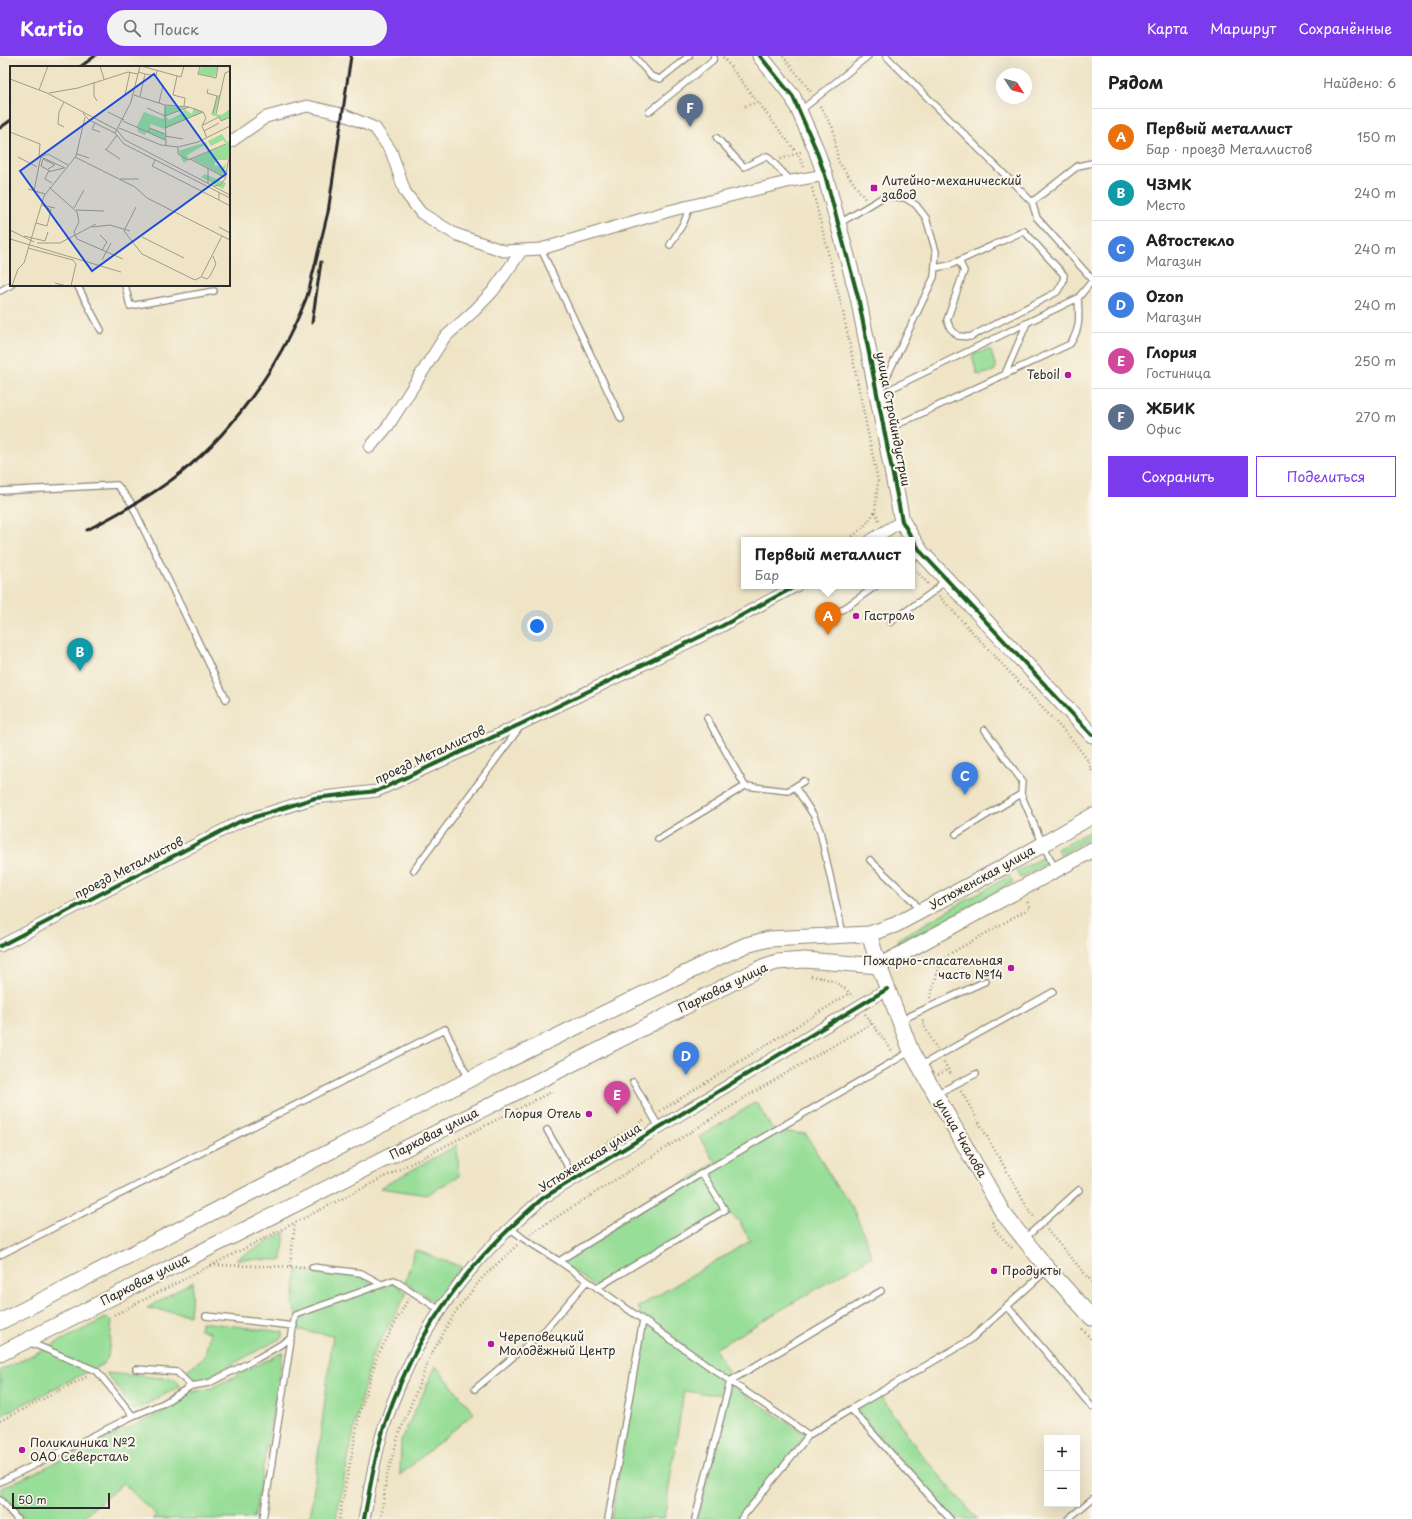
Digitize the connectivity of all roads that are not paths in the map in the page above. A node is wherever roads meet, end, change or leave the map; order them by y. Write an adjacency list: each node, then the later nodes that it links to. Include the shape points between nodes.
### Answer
1 (634, 56): 2 (lane, via 650,76 660,79)
2 (689, 56)
3 (714, 56): 7 (lane, via 713,60)
4 (760, 56): 8 (main road, улица Стройиндустрии, via 793,98)
5 (868, 56): 8 (lane)
6 (886, 56): 14 (lane)
7 (649, 112)
8 (799, 112): 12 (main road, улица Стройиндустрии)
9 (717, 138): 13 (lane, via 744,167 767,156)
10 (230, 142): 19 (street, via 266,117 307,106 342,114 376,128 391,151 405,192 421,213 455,234 504,251)
11 (1092, 163): 14 (lane, via 1078,166)
12 (825, 175): 13 (street); 16 (main road, улица Стройиндустрии)
13 (791, 181): 15 (street)
14 (1032, 202): 22 (lane, via 1037,218)
15 (690, 207): 17 (lane); 18 (street)
16 (838, 223): 21 (lane, via 885,196 905,198 916,205 926,218 936,252); 32 (main road, улица Стройиндустрии, via 858,297)
17 (670, 245)
18 (541, 249): 19 (street); 33 (lane)
19 (522, 250): 35 (street, via 488,296 444,338 388,426)
20 (959, 261): 20 (lane, via 1024,231 1064,275 1063,282 1058,292 970,337 958,336 950,328 948,320 964,271); 21 (lane)
21 (935, 268): 32 (lane, via 934,277)
22 (1092, 280): 28 (lane)
23 (10, 286): 26 (lane)
24 (78, 286): 30 (lane)
25 (125, 286): 27 (lane, via 130,306)
26 (0, 291)
27 (214, 291)
28 (1078, 298): 29 (lane); 31 (lane, via 1079,324 1070,344)
29 (1027, 322): 31 (lane); 32 (lane)
30 (101, 330)
31 (1005, 374): 34 (lane)
32 (878, 395): 34 (main road, улица Стройиндустрии)
33 (621, 419)
34 (885, 430): 37 (main road, улица Стройиндустрии)
35 (370, 447)
36 (0, 491): 46 (lane, via 117,486 130,501)
37 (902, 521): 38 (street); 39 (main road, улица Стройиндустрии)
38 (876, 537)
39 (911, 537)
40 (917, 556): 41 (main road, улица Стройиндустрии)
41 (946, 578): 45 (lane, via 934,590); 50 (main road, улица Стройиндустрии)
42 (790, 589): 48 (street, проезд Металлистов, via 722,626)
43 (872, 589): 44 (lane)
44 (826, 621)
45 (890, 622)
46 (226, 699)
47 (707, 718): 52 (lane)
48 (523, 723): 61 (lane); 66 (street, проезд Металлистов, via 377,791 315,798 239,822)
49 (985, 730): 54 (lane, via 1022,781)
50 (1092, 735)
51 (804, 781): 53 (lane)
52 (745, 786): 53 (lane, via 788,791); 57 (lane)
53 (795, 787): 65 (lane, via 814,816 820,832)
54 (1021, 794): 56 (lane); 58 (lane)
55 (1092, 816): 58 (main road, Устюженская улица)
56 (956, 834)
57 (658, 839)
58 (1043, 845): 62 (lane); 63 (main road, Устюженская улица)
59 (1092, 850): 62 (main road)
60 (870, 860): 63 (lane, via 914,902)
61 (414, 870)
62 (1055, 870): 67 (main road)
63 (919, 912): 64 (main road, Устюженская улица, via 895,925)
64 (869, 934): 65 (main road); 67 (main road, улица Чкалова)
65 (843, 936): 75 (main road, via 769,939 746,945)
66 (0, 946)
67 (879, 966): 69 (main road, улица Чкалова); 101 (main road, Парковая улица, via 805,960 777,962 765,966)
68 (986, 981): 71 (lane)
69 (887, 989): 71 (main road, улица Чкалова); 78 (street, Устюженская улица)
70 (1053, 992): 73 (lane)
71 (900, 1021): 72 (main road, улица Чкалова)
72 (911, 1051): 73 (main road, улица Чкалова); 80 (lane)
73 (920, 1066): 77 (main road, улица Чкалова)
74 (976, 1074): 77 (lane)
75 (469, 1079): 85 (lane, via 445,1029); 98 (main road)
76 (633, 1082): 78 (lane)
77 (936, 1095): 84 (main road, улица Чкалова)
78 (659, 1127): 81 (street, Устюженская улица)
79 (547, 1130): 81 (lane)
80 (702, 1173): 86 (lane); 91 (lane, via 725,1210)
81 (575, 1179): 83 (street, Устюженская улица, via 543,1198)
82 (1079, 1190): 84 (lane)
83 (510, 1228): 86 (lane); 94 (street, Устюженская улица, via 474,1266)
84 (1018, 1244): 88 (main road, улица Чкалова)
85 (0, 1255)
86 (559, 1261): 89 (lane)
87 (312, 1267): 90 (lane, via 361,1273)
88 (1048, 1269): 93 (lane); 96 (main road, улица Чкалова)
89 (587, 1281): 91 (lane); 106 (lane, via 545,1330)
90 (381, 1284): 94 (lane, via 394,1280); 99 (lane, via 296,1314)
91 (598, 1288): 97 (lane)
92 (881, 1291): 104 (lane)
93 (1006, 1306): 107 (lane); 108 (lane, via 970,1340)
94 (440, 1310): 116 (street, Устюженская улица, via 405,1373 385,1425)
95 (206, 1316): 99 (lane)
96 (1092, 1318)
97 (643, 1320): 104 (lane); 117 (lane)
98 (0, 1322)
99 (294, 1326): 100 (lane)
100 (292, 1338): 105 (lane, via 209,1383); 115 (lane)
101 (26, 1340): 102 (main road, Парковая улица); 109 (lane, via 97,1371)
102 (0, 1354)
103 (136, 1369): 105 (lane, via 177,1372)
104 (730, 1381): 110 (lane); 118 (lane)
105 (192, 1386): 109 (lane, via 164,1403)
106 (475, 1389)
107 (1092, 1407)
108 (851, 1409): 110 (lane); 120 (lane)
109 (134, 1416): 111 (lane)
110 (809, 1435): 119 (lane)
111 (0, 1482)
112 (1092, 1499): 121 (lane)
113 (0, 1500): 114 (lane)
114 (17, 1519)
115 (263, 1519)
116 (364, 1519)
117 (608, 1519)
118 (695, 1519)
119 (741, 1519)
120 (950, 1519)
121 (1068, 1519)

